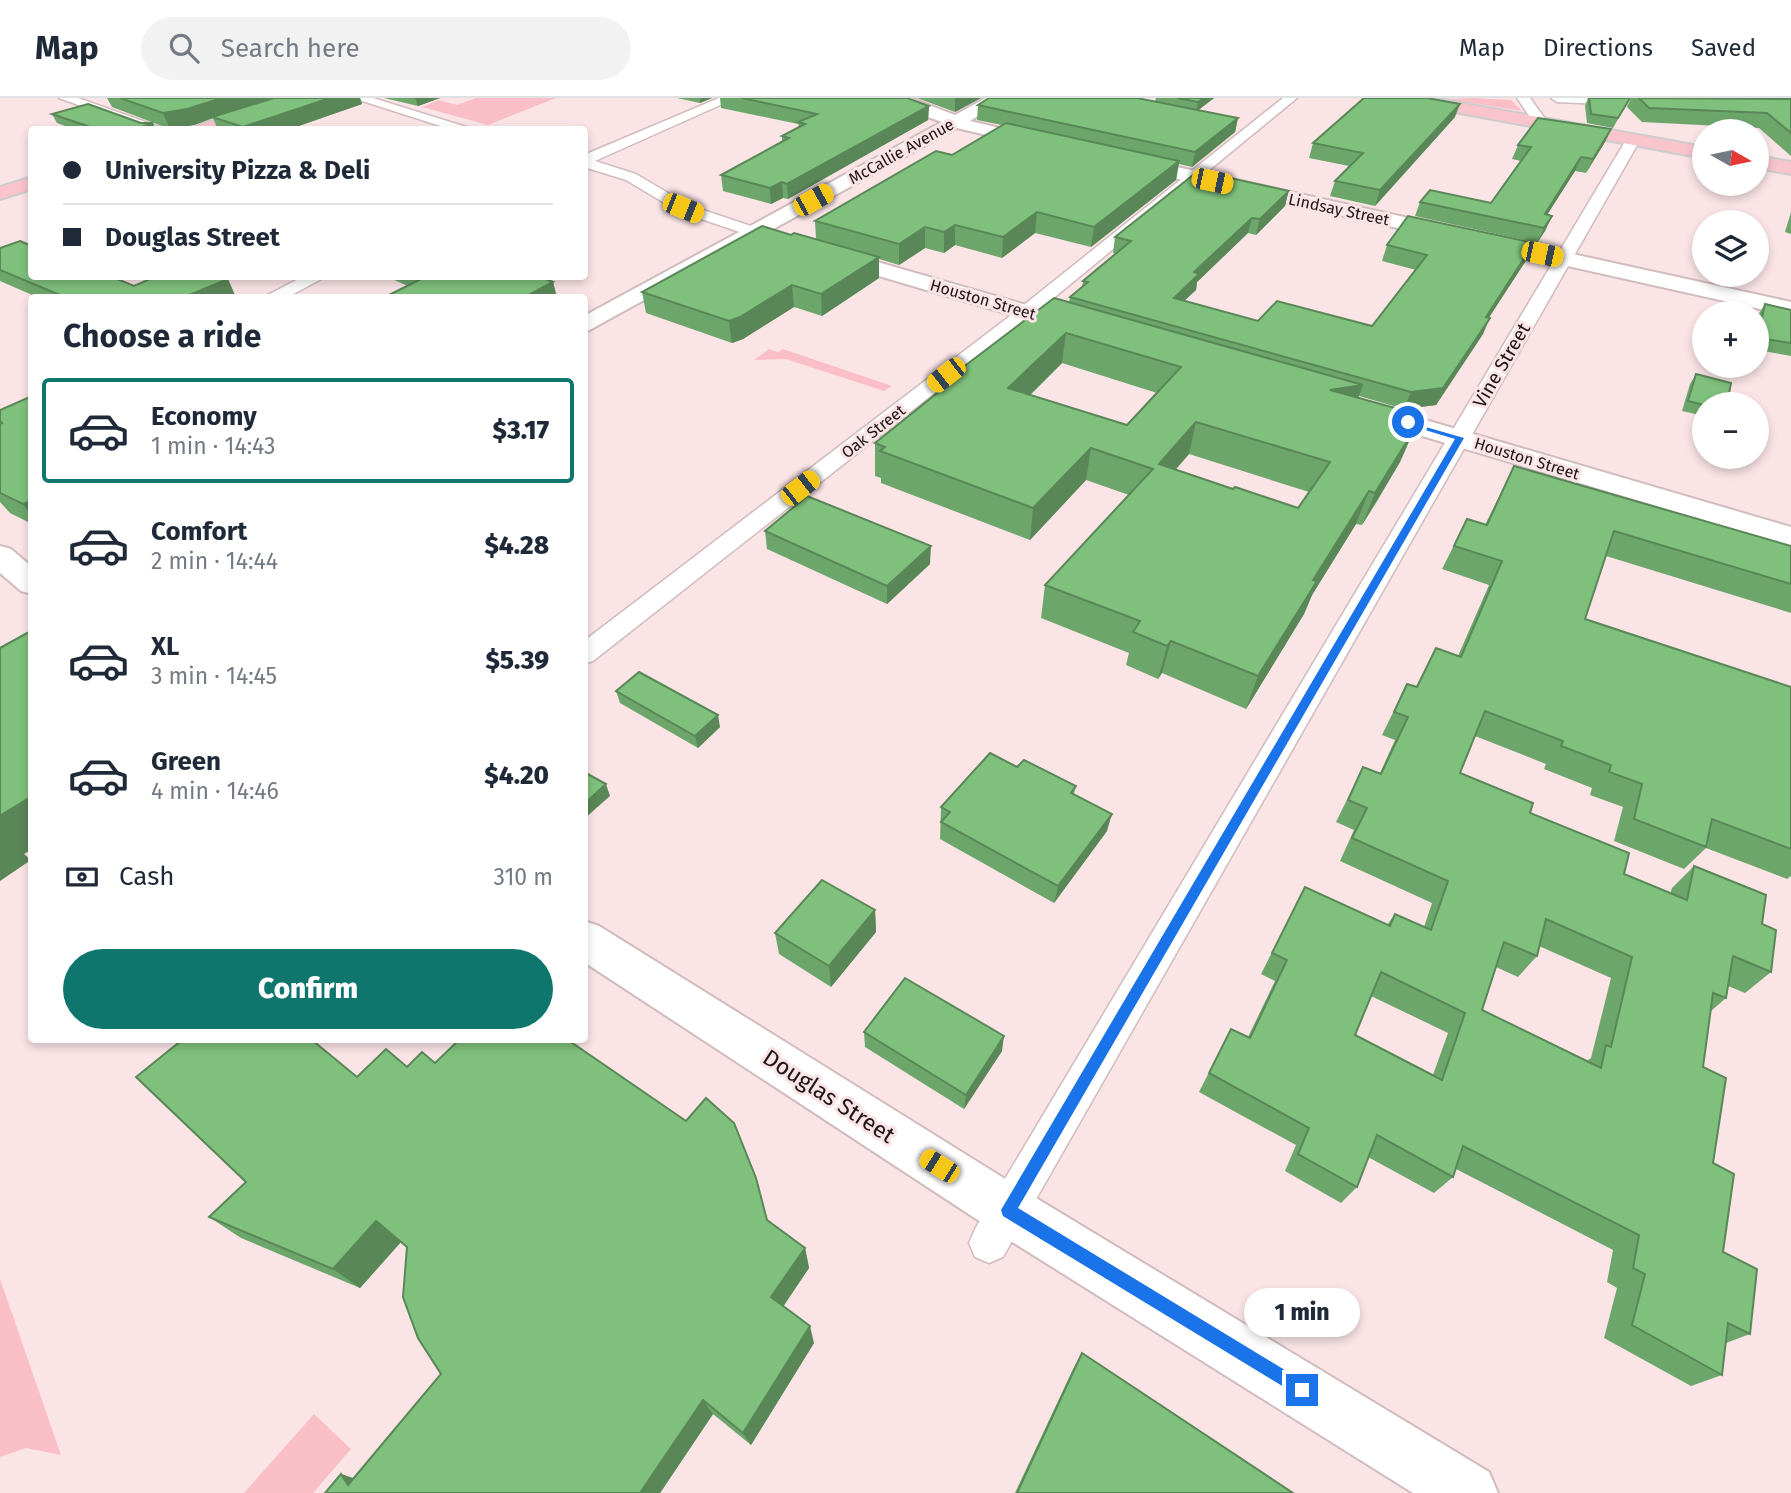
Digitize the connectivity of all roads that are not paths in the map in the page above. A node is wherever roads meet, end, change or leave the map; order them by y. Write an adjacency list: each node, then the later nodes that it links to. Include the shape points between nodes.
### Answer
1 (65, 98): 14 (street)
2 (301, 98): 15 (main road)
3 (359, 98): 16 (street)
4 (730, 98): 21 (street)
5 (891, 98): 12 (street)
6 (998, 98): 12 (street, McCallie Avenue)
7 (1291, 98): 25 (street, Oak Street, via 1245,128)
8 (1406, 98): 13 (main road)
9 (1523, 98): 13 (street)
10 (1557, 98): 11 (street)
11 (1639, 101)
12 (954, 122): 18 (street); 28 (street, McCallie Avenue)
13 (1541, 123): 17 (main road)
14 (150, 126)
15 (214, 126)
16 (456, 126)
17 (1633, 139): 19 (main road); 29 (street, Vine Street)
18 (1060, 147)
19 (1692, 151)
20 (1112, 158): 25 (street, Lindsay Street)
21 (588, 159)
22 (588, 162): 28 (street, Houston Street, via 631,177 683,208)
23 (1769, 164): 24 (main road)
24 (1791, 168)
25 (1193, 176): 29 (street, Lindsay Street); 33 (street, Oak Street)
26 (28, 184): 27 (main road)
27 (0, 193)
28 (754, 232): 33 (street, Houston Street); 34 (street, McCallie Avenue)
29 (1562, 258): 32 (street, Lindsay Street); 37 (street, Vine Street)
30 (305, 280): 31 (street)
31 (279, 294)
32 (1791, 309)
33 (1027, 312): 35 (street, Houston Street); 41 (street, Oak Street)
34 (588, 324)
35 (1109, 336)
36 (1339, 403): 37 (street, Houston Street)
37 (1460, 438): 38 (street, Houston Street); 43 (street, Vine Street)
38 (1791, 537)
39 (0, 556): 40 (street)
40 (28, 580)
41 (588, 652)
42 (588, 942): 43 (street, Douglas Street)
43 (998, 1227): 44 (street, Douglas Street)
44 (1468, 1493)

